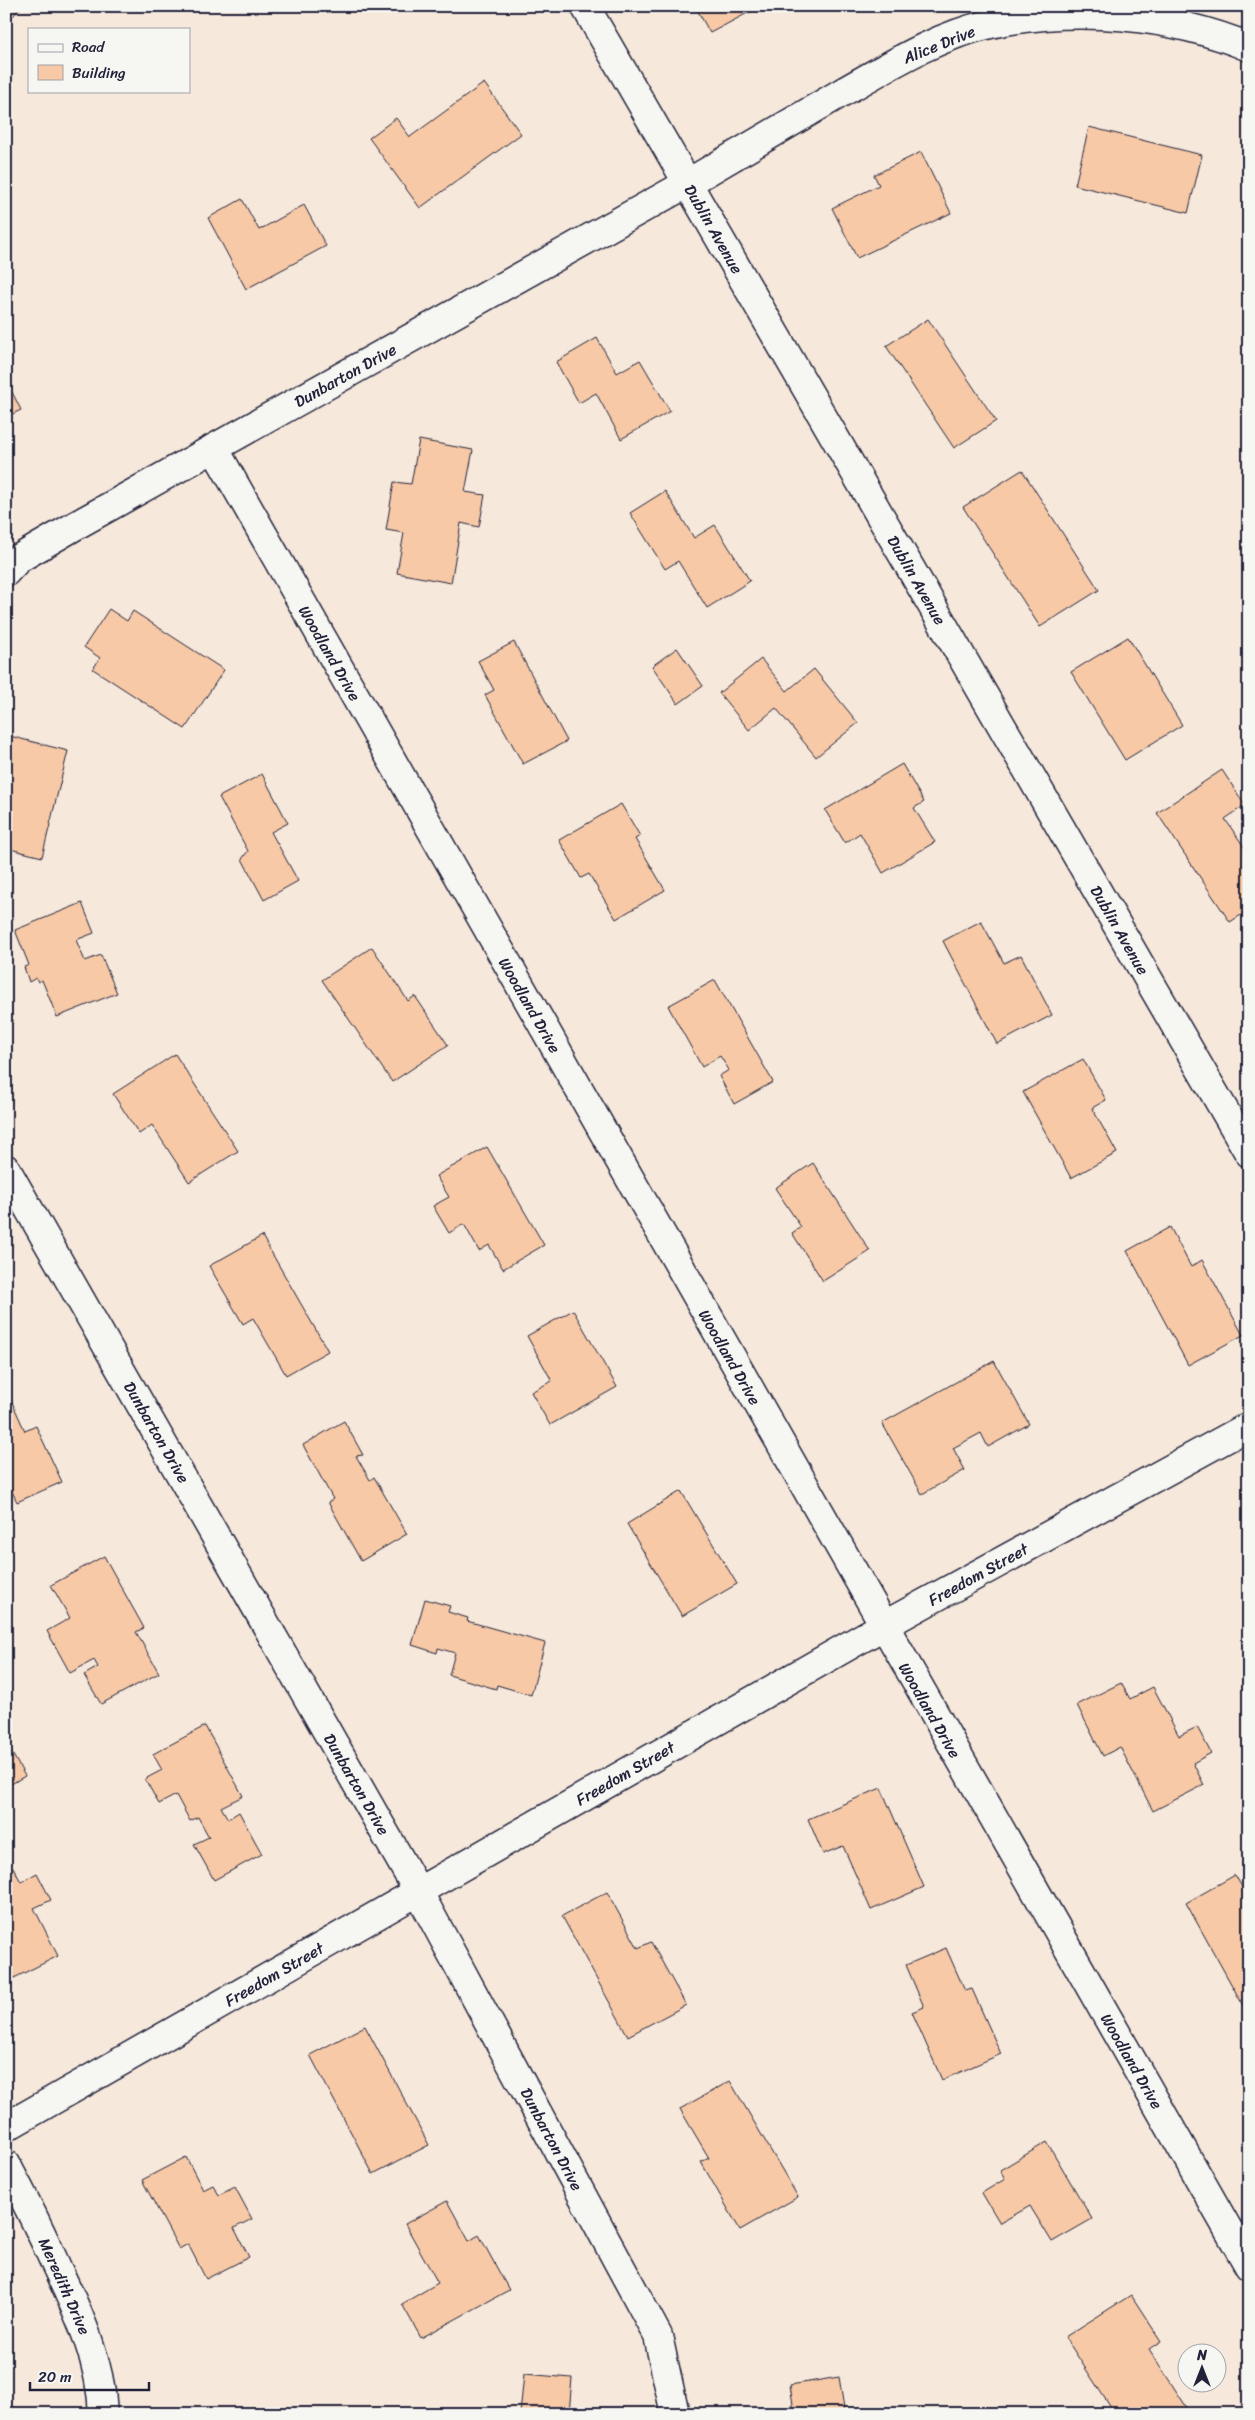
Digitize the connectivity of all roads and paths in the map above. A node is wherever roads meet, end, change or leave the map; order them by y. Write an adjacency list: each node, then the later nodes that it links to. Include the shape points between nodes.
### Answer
1 (585, 6): 3 (street, Dublin Avenue)
2 (1249, 48): 3 (street, Alice Drive, via 1203,30 1130,18 1058,16 989,24 922,48)
3 (687, 183): 4 (street, Dunbarton Drive); 6 (street, Dublin Avenue)
4 (214, 448): 5 (street, Dunbarton Drive, via 26,554); 9 (street, Woodland Drive)
5 (6, 572)
6 (1249, 1153)
7 (6, 1169): 10 (street, Dunbarton Drive)
8 (1249, 1426): 9 (street, Freedom Street)
9 (882, 1626): 10 (street, Freedom Street); 13 (street, Woodland Drive)
10 (418, 1891): 11 (street, Freedom Street); 15 (street, Dunbarton Drive, via 658,2336)
11 (6, 2127)
12 (6, 2164): 14 (street, Meredith Drive, via 88,2334 99,2376)
13 (1249, 2266)
14 (104, 2414)
15 (675, 2414)

